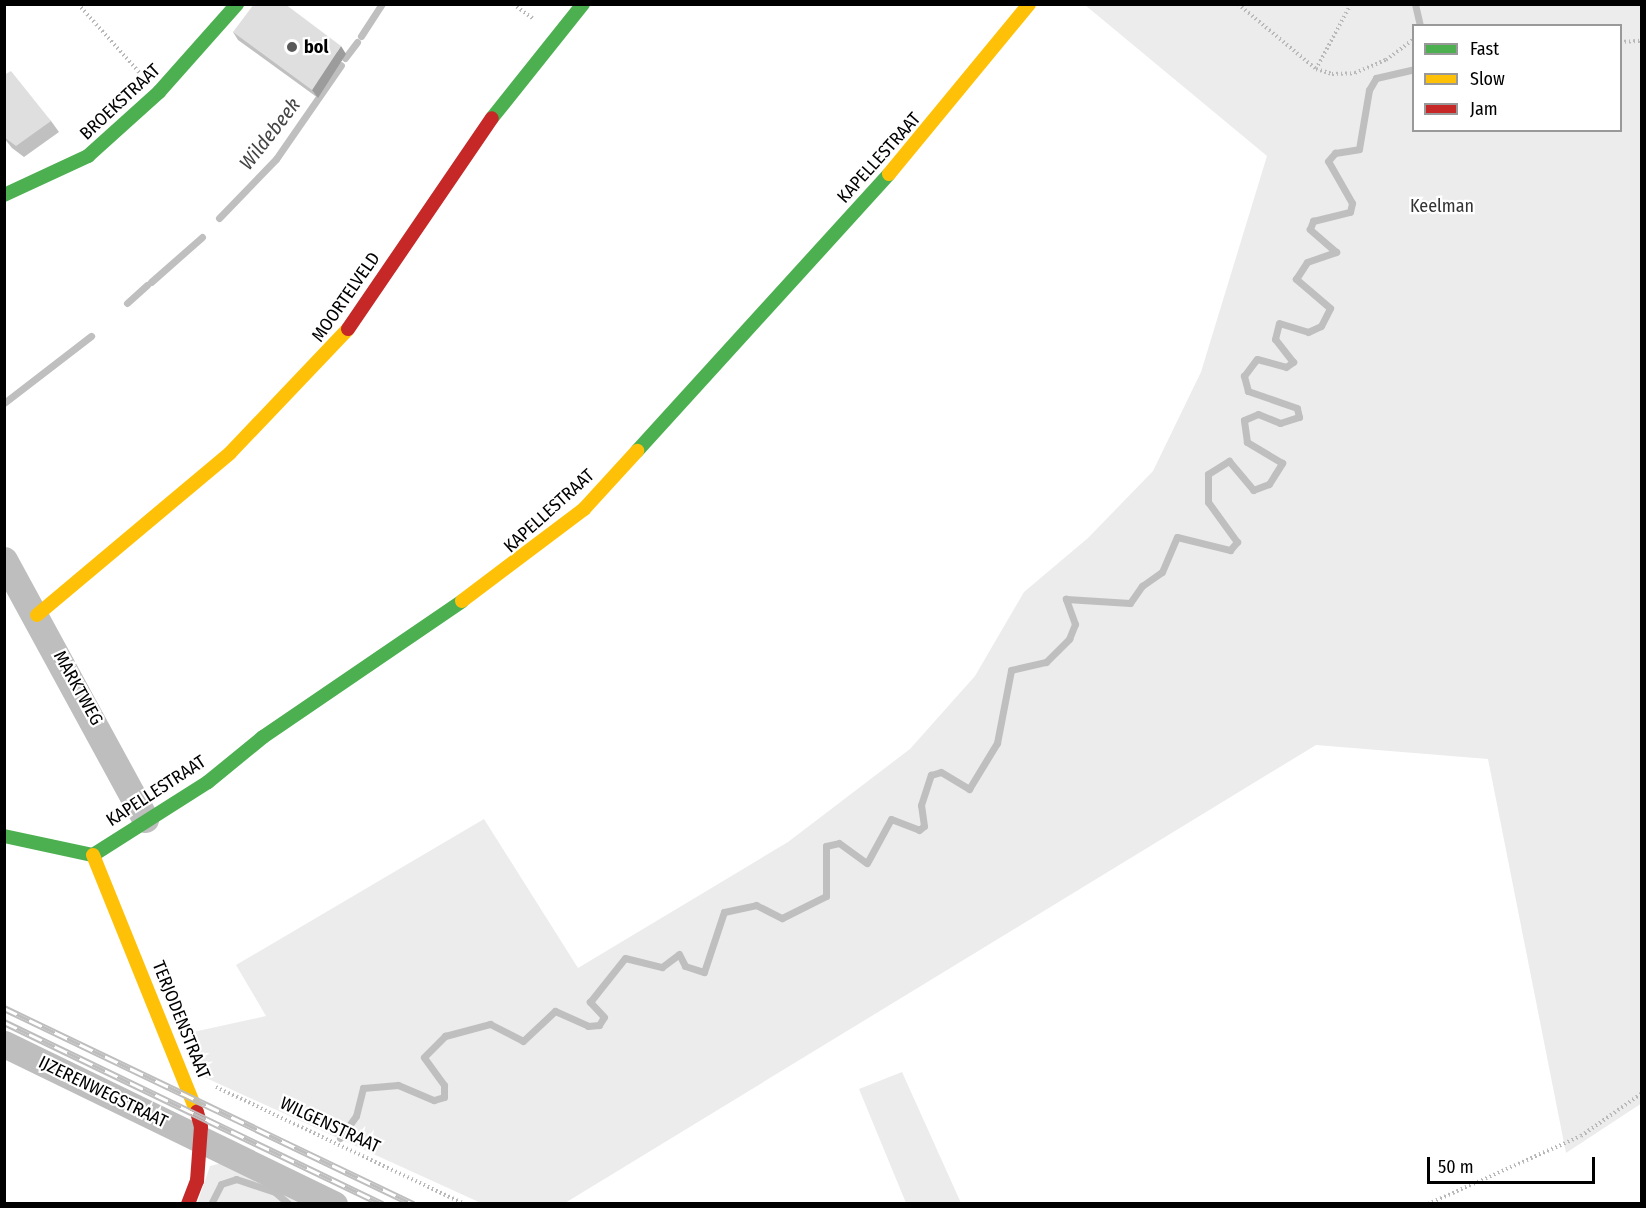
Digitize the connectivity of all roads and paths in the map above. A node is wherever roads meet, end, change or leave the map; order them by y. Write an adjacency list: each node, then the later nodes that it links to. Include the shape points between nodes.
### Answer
1 (78, 4): 11 (path)
2 (237, 4): 11 (street, BROEKSTRAAT)
3 (583, 4): 14 (street, MOORTELVELD, via 514,85 336,347 230,453)
4 (1029, 4): 15 (street, KAPELLESTRAAT, via 928,131 584,509 514,566 263,737 208,782)
5 (1238, 4): 10 (path)
6 (1352, 4): 10 (path)
7 (1412, 40): 10 (path, via 1386,60 1354,73)
8 (1641, 41): 9 (path)
9 (1622, 42)
10 (1316, 69)
11 (159, 92): 12 (street, BROEKSTRAAT, via 88,156)
12 (4, 195)
13 (4, 560): 14 (street, MARKTWEG)
14 (37, 615): 15 (street, MARKTWEG)
15 (145, 819): 17 (street, KAPELLESTRAAT)
16 (4, 836): 17 (street)
17 (93, 855): 19 (street, TERJODENSTRAAT)
18 (4, 1044): 21 (street, IJZERENWEGSTRAAT)
19 (184, 1072): 21 (street, TERJODENSTRAAT); 24 (path, WILGENSTRAAT)
20 (1641, 1094): 25 (path, via 1581,1136)
21 (202, 1138): 22 (street, TERJODENSTRAAT, via 197,1181); 23 (street, IJZERENWEGSTRAAT)
22 (188, 1203)
23 (334, 1203)
24 (465, 1203)
25 (1428, 1203)

